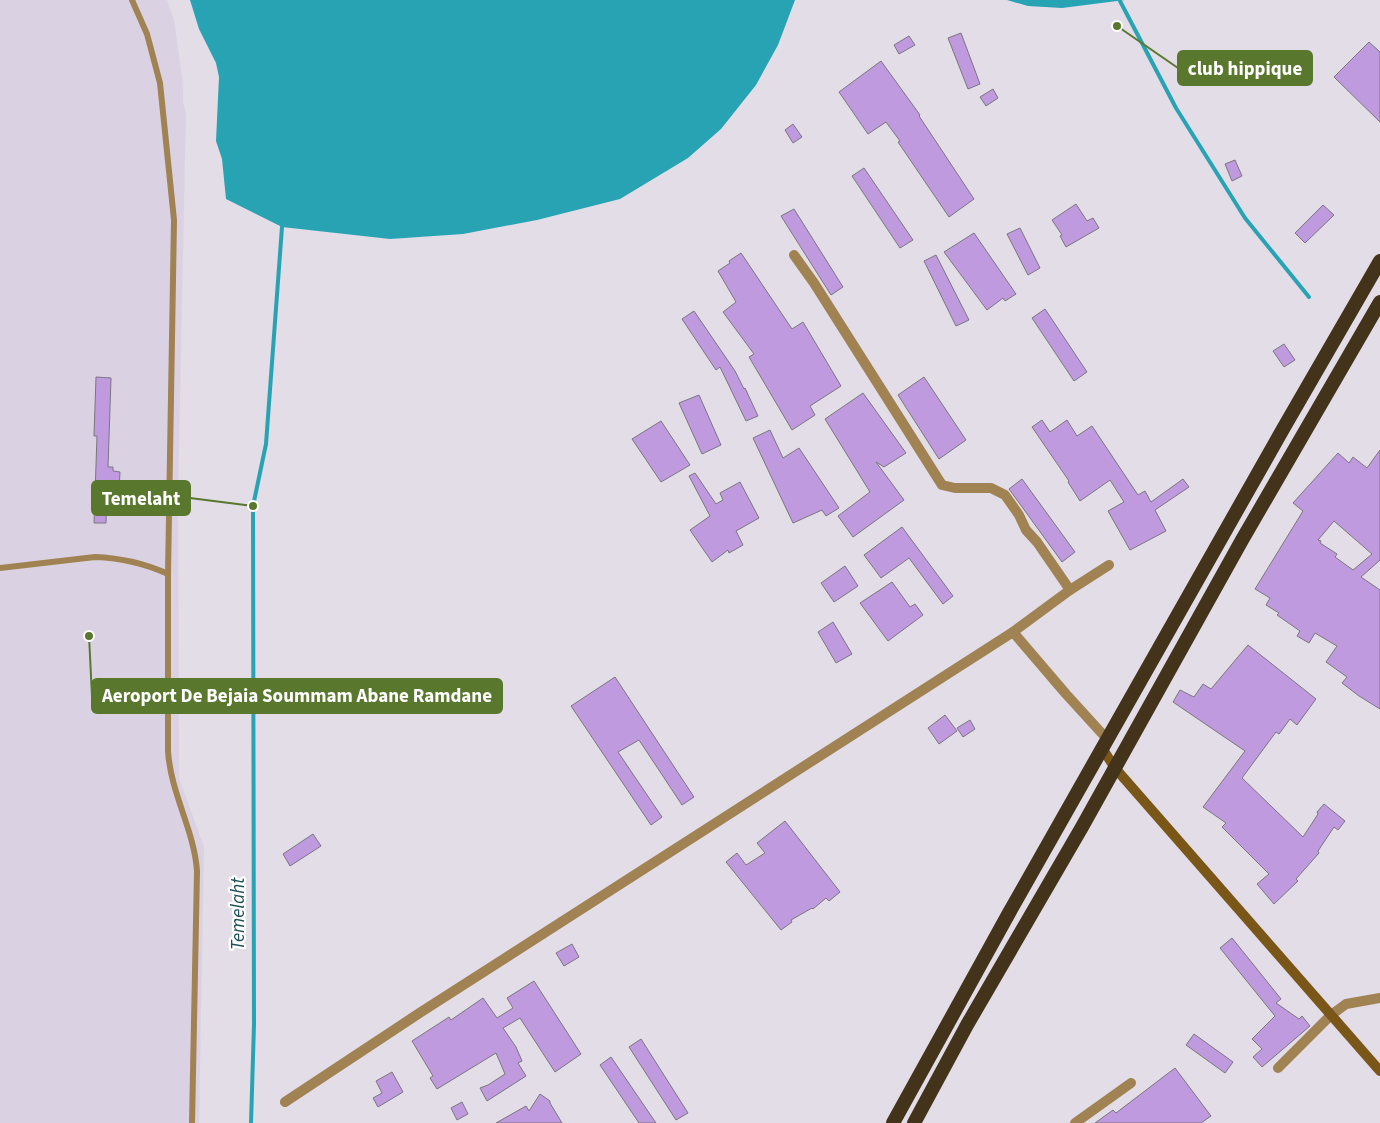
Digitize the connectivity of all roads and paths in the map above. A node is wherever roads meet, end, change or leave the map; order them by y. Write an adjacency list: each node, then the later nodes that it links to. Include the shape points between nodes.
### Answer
1 (132, 0): 7 (lane, via 156,66 173,200)
2 (794, 255): 8 (street, via 942,485 991,488 1005,495)
3 (1380, 261): 10 (highway)
4 (1380, 302): 11 (highway)
5 (1109, 565): 8 (street)
6 (0, 568): 7 (lane, via 103,557 140,563)
7 (168, 574): 18 (lane, via 169,769 193,844 197,871)
8 (1070, 590): 9 (street)
9 (1013, 632): 10 (street); 17 (street)
10 (1104, 744): 11 (main road); 19 (highway)
11 (1115, 768): 13 (main road); 20 (highway)
12 (1380, 998): 13 (street, via 1346,1004)
13 (1331, 1015): 14 (street); 15 (main road)
14 (1278, 1068)
15 (1380, 1072)
16 (1131, 1083): 21 (street)
17 (285, 1102)
18 (192, 1123)
19 (893, 1123)
20 (914, 1123)
21 (1074, 1123)

